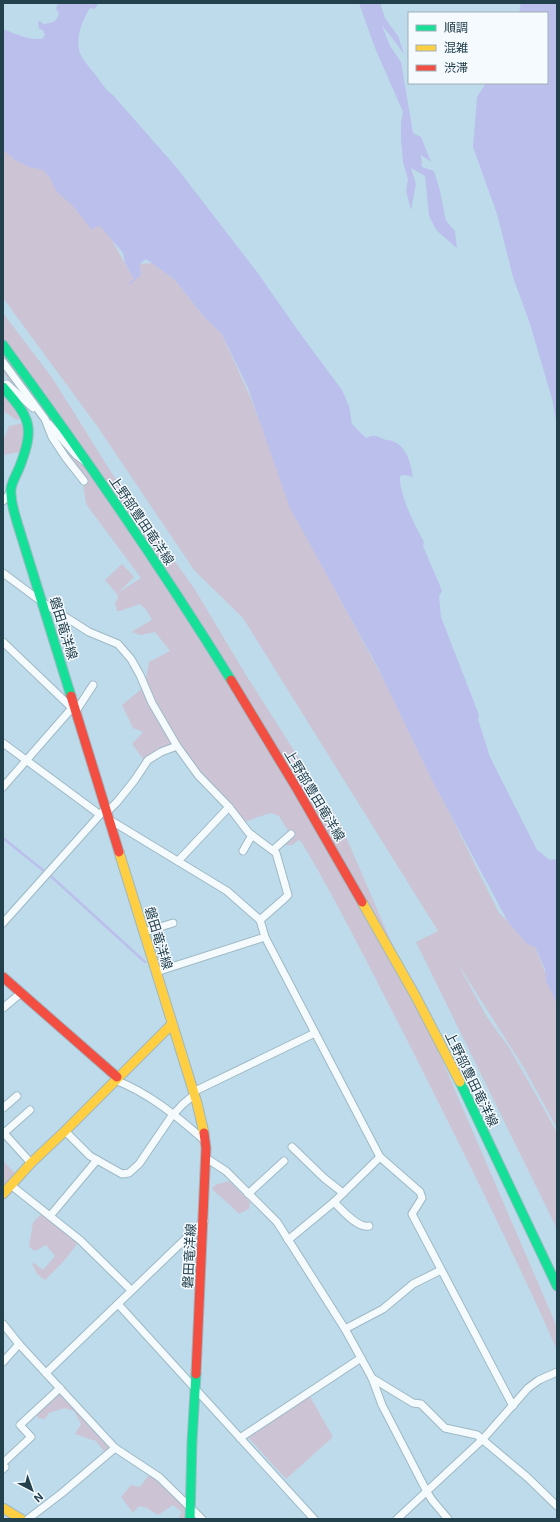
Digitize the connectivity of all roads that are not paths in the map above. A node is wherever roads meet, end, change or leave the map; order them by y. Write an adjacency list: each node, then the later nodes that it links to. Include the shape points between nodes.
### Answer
1 (3, 345): 5 (main road, 上野部豊田竜洋線)
2 (3, 362): 4 (street)
3 (3, 386): 4 (street, via 7,384); 7 (main road, via 21,407 29,426 27,450)
4 (45, 419): 5 (street, via 76,455); 6 (street, via 52,437)
5 (88, 464): 61 (main road, 上野部豊田竜洋線, via 189,613 345,870 454,1070)
6 (84, 481)
7 (10, 492): 8 (street); 10 (main road, 磐田竜洋線)
8 (3, 501)
9 (3, 573): 10 (street)
10 (42, 602): 13 (main road, 磐田竜洋線); 15 (street, via 89,632 118,644 134,664 152,703)
11 (3, 642): 13 (street)
12 (93, 685): 13 (street)
13 (74, 709): 16 (street); 19 (main road, 磐田竜洋線)
14 (3, 743): 16 (street)
15 (178, 746): 18 (street, via 198,775); 19 (street, via 148,760 117,802)
16 (27, 760): 17 (street); 19 (street)
17 (3, 787)
18 (230, 807): 21 (street); 24 (street)
19 (105, 813): 24 (street); 26 (street); 28 (main road, 磐田竜洋線)
20 (291, 834): 22 (street)
21 (252, 835): 22 (street); 23 (street)
22 (272, 850): 25 (street, via 276,853 288,895)
23 (243, 851)
24 (178, 861): 25 (street, via 227,891)
25 (260, 920): 29 (street)
26 (3, 923)
27 (173, 923): 28 (street)
28 (144, 932): 30 (main road, 磐田竜洋線)
29 (264, 937): 30 (street); 35 (street)
30 (156, 972): 34 (main road, 磐田竜洋線)
31 (3, 977): 32 (main road)
32 (21, 993): 33 (street); 36 (main road)
33 (3, 1008)
34 (172, 1024): 36 (main road); 37 (main road, 磐田竜洋線)
35 (315, 1033): 37 (street); 46 (street)
36 (116, 1079): 41 (street); 42 (main road)
37 (194, 1093): 41 (street); 44 (main road, 磐田竜洋線)
38 (17, 1096): 39 (street)
39 (3, 1108)
40 (30, 1110): 43 (street)
41 (174, 1114): 44 (street); 48 (street, via 139,1164 129,1173 122,1174)
42 (65, 1131): 48 (street); 50 (main road)
43 (4, 1133): 50 (street)
44 (206, 1141): 47 (main road, 磐田竜洋線)
45 (292, 1147): 52 (street)
46 (380, 1157): 52 (street); 60 (street, via 420,1192 422,1198 412,1214)
47 (206, 1158): 54 (street, via 226,1171); 57 (main road, 磐田竜洋線)
48 (97, 1160): 56 (street)
49 (284, 1161): 54 (street)
50 (31, 1163): 51 (main road)
51 (12, 1186): 53 (main road); 56 (street)
52 (343, 1193): 55 (street)
53 (3, 1194)
54 (248, 1194): 59 (street, via 277,1222)
55 (334, 1202): 58 (street, via 360,1225); 59 (street)
56 (50, 1216): 62 (street, via 80,1240)
57 (204, 1221): 62 (street); 73 (main road, 磐田竜洋線)
58 (369, 1226)
59 (288, 1240): 65 (street)
60 (441, 1270): 65 (street, via 413,1284 383,1309); 74 (street)
61 (557, 1286)
62 (131, 1290): 63 (street)
63 (118, 1304): 70 (street); 73 (street)
64 (3, 1324): 66 (street)
65 (345, 1329): 67 (street)
66 (19, 1344): 68 (street); 70 (street)
67 (361, 1358): 71 (street); 75 (street)
68 (3, 1362)
69 (557, 1372): 74 (street, via 533,1384)
70 (46, 1373): 72 (street)
71 (372, 1378): 76 (street, via 413,1403 421,1404 445,1428 478,1435); 80 (street, via 382,1405)
72 (60, 1388): 77 (street); 78 (street, via 20,1425 30,1437)
73 (196, 1389): 75 (street); 83 (main road, 磐田竜洋線)
74 (513, 1406): 76 (street)
75 (240, 1438): 88 (street)
76 (482, 1439): 80 (street); 81 (street)
77 (115, 1448): 83 (street, via 159,1477); 85 (street)
78 (3, 1464): 79 (street)
79 (3, 1470)
80 (427, 1492): 89 (street); 90 (street)
81 (557, 1506)
82 (3, 1508): 84 (main road)
83 (191, 1508): 86 (main road, 磐田竜洋線); 87 (street)
84 (21, 1519)
85 (28, 1519)
86 (190, 1519)
87 (202, 1519)
88 (314, 1519)
89 (398, 1519)
90 (448, 1519)

